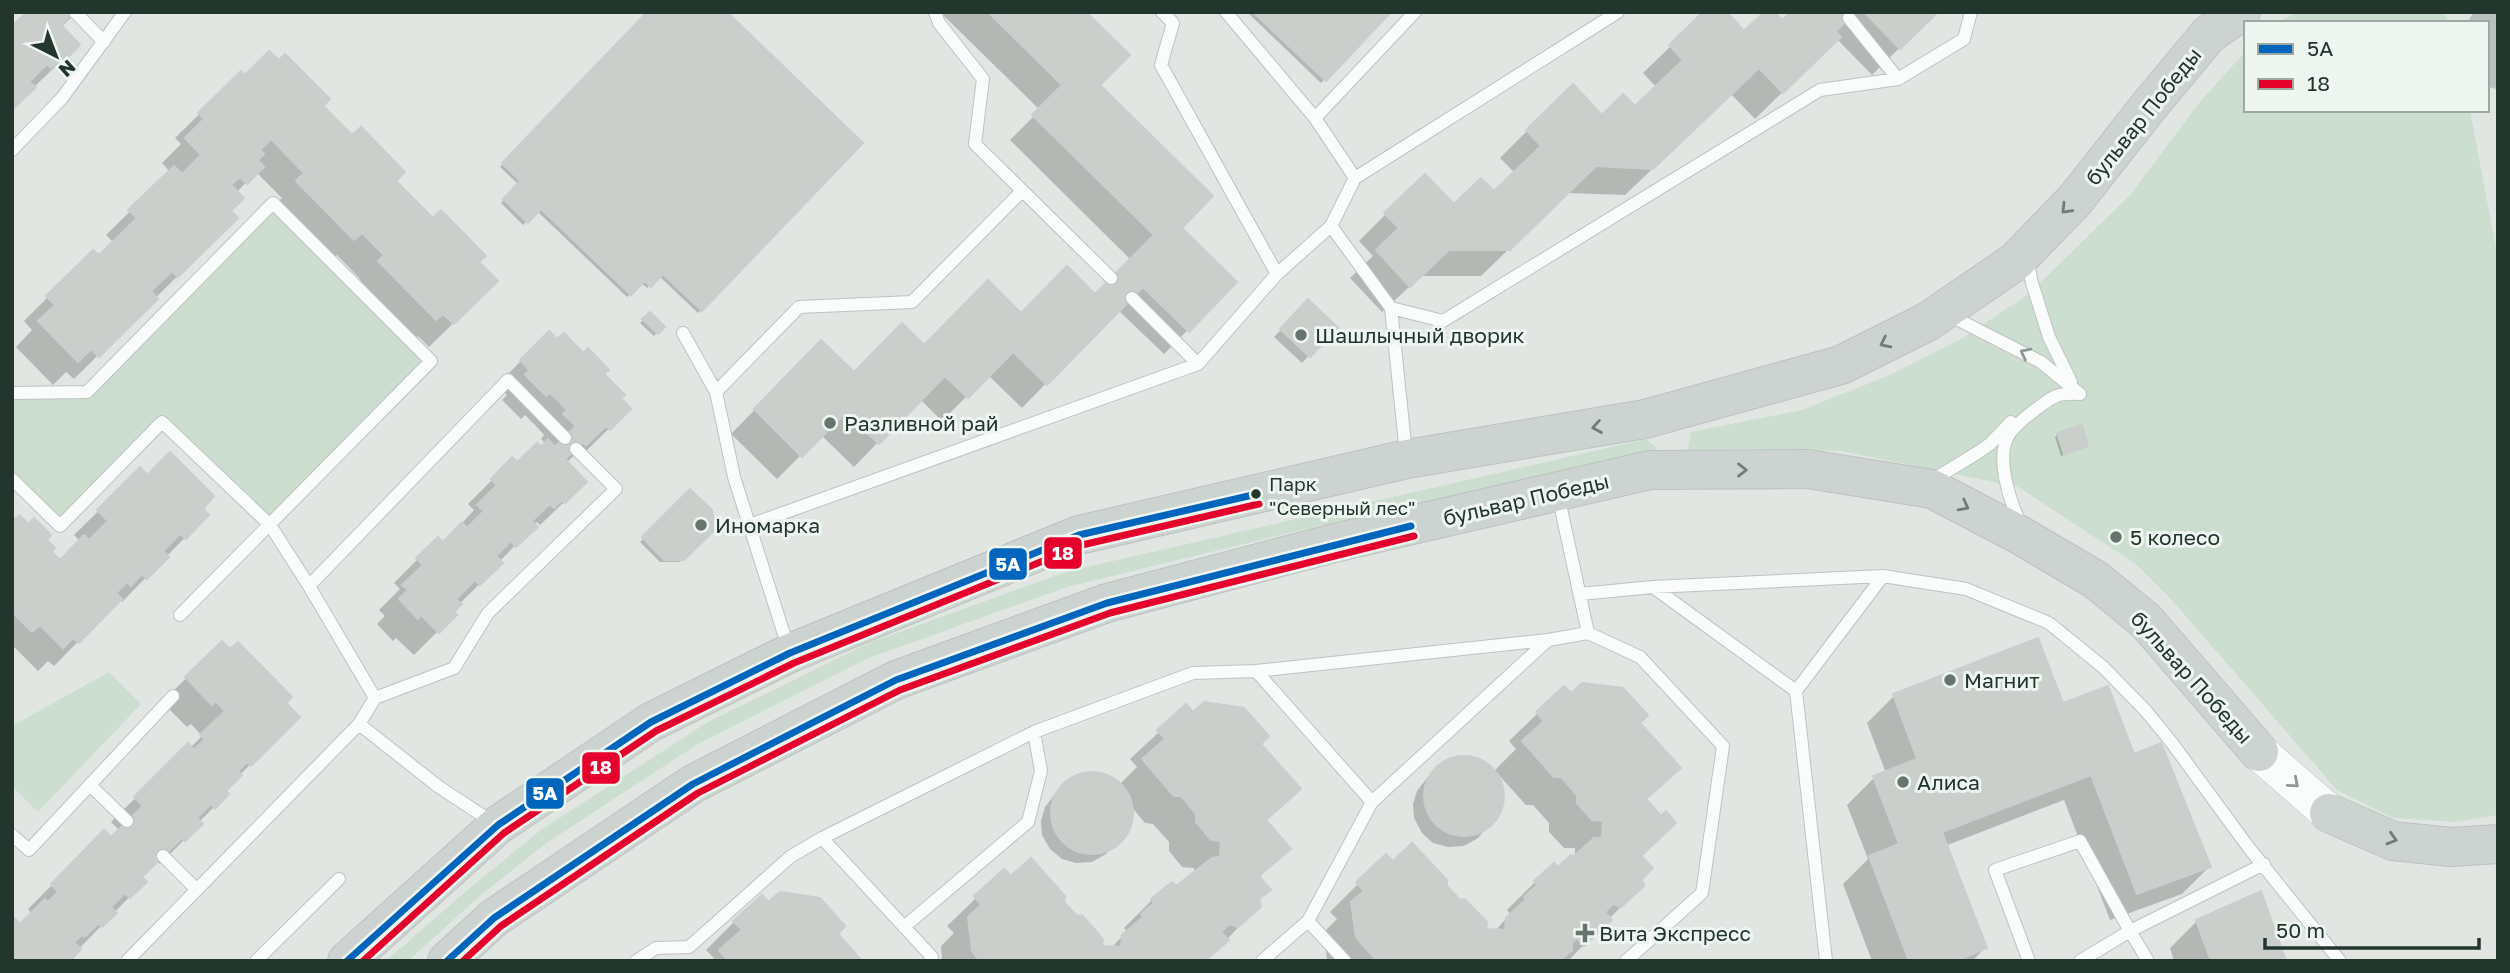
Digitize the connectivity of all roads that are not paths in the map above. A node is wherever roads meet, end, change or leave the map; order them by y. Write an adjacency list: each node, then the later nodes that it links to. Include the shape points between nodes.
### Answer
1 (75, 12): 12 (lane)
2 (125, 12): 12 (lane)
3 (935, 12): 18 (lane, via 983,79 975,144)
4 (1163, 12): 21 (lane, via 1173,23 1161,65)
5 (1226, 12): 15 (lane)
6 (1415, 12): 15 (lane)
7 (1618, 12): 17 (lane)
8 (1971, 12): 14 (lane, via 1964,39)
9 (2241, 12): 20 (main road, бульвар Победы, one-way to 20, via 2209,34 2075,200)
10 (1849, 18): 14 (lane)
11 (2489, 33): 13 (highway)
12 (104, 42): 16 (lane, via 62,97)
13 (2498, 69)
14 (1898, 79): 24 (lane, via 1819,90 1443,321)
15 (1315, 118): 17 (lane)
16 (12, 150)
17 (1355, 178): 19 (lane)
18 (1022, 191): 22 (lane); 28 (lane, via 912,302 799,307)
19 (1331, 226): 21 (lane); 24 (lane)
20 (2025, 251): 25 (main road, бульвар Победы); 30 (lane, via 2049,337)
21 (1278, 274): 27 (lane)
22 (1111, 278)
23 (1132, 298): 27 (lane)
24 (1391, 309): 35 (lane)
25 (1942, 312): 30 (lane, one-way to 25, via 2042,362); 31 (main road, бульвар Победы, one-way to 31, via 1841,365)
26 (682, 333): 28 (lane)
27 (1198, 364): 42 (lane)
28 (716, 392): 42 (lane, via 734,478)
29 (12, 393): 41 (lane, via 87,392 273,203 431,361)
30 (2080, 394): 39 (lane, via 2059,388 2037,399 1990,444); 43 (lane, via 2059,394 2045,402 2010,433 2005,444 2005,481)
31 (1686, 408): 32 (main road, бульвар Победы); 37 (main road, via 1672,429 1673,443 1682,463)
32 (1645, 419): 35 (main road, бульвар Победы, one-way to 35); 36 (main road, via 1660,428 1667,443 1661,460)
33 (565, 438): 45 (lane, via 508,380)
34 (576, 449): 55 (lane, via 616,489 488,613 454,668)
35 (1407, 459): 51 (main road, бульвар Победы, via 1079,535)
36 (1650, 470): 37 (main road, бульвар Победы); 40 (main road, бульвар Победы)
37 (1695, 470): 39 (main road, бульвар Победы, one-way to 39, via 1808,469)
38 (12, 479): 41 (lane, via 60,526 162,422)
39 (1920, 487): 43 (main road, бульвар Победы, one-way to 43)
40 (1558, 492): 47 (lane); 78 (main road, бульвар Победы, via 1334,543 1107,603 896,680 693,784 494,918)
41 (270, 525): 45 (lane); 48 (lane)
42 (750, 525): 51 (lane)
43 (2027, 539): 58 (main road, бульвар Победы, via 2096,580 2146,621)
44 (1883, 576): 46 (lane); 53 (lane); 68 (lane, via 1966,589 2049,623 2103,667 2146,711)
45 (309, 586): 55 (lane)
46 (1653, 587): 47 (lane); 53 (lane)
47 (1580, 594): 49 (lane)
48 (180, 615)
49 (1588, 633): 50 (lane); 82 (lane, via 1640,657 1723,746 1702,893)
50 (1548, 640): 52 (lane); 60 (lane)
51 (790, 653): 63 (main road, бульвар Победы, via 651,722)
52 (1256, 671): 57 (lane, via 1193,673); 60 (lane)
53 (1796, 691): 83 (lane)
54 (173, 696): 59 (lane)
55 (375, 698): 56 (lane)
56 (359, 724): 63 (lane, via 439,787); 70 (lane)
57 (1034, 732): 65 (lane); 72 (lane, via 1041,771 1028,822)
58 (2259, 752): 61 (main road, бульвар Победы, one-way to 61)
59 (90, 785): 62 (lane); 64 (lane, via 29,850)
60 (1372, 802): 71 (lane)
61 (2329, 813): 66 (main road, бульвар Победы, one-way to 66, via 2393,841 2451,847)
62 (127, 821)
63 (498, 825): 77 (main road, бульвар Победы)
64 (12, 835)
65 (822, 838): 72 (lane); 79 (lane, via 790,857 689,947 656,948)
66 (2498, 844)
67 (163, 856): 70 (lane)
68 (2264, 864): 73 (lane); 87 (lane)
69 (339, 879): 76 (lane)
70 (197, 890): 75 (lane)
71 (1308, 921): 80 (lane); 81 (lane)
72 (904, 927): 74 (lane)
73 (2130, 931): 84 (lane, via 2080,841 1995,870); 85 (lane); 86 (lane)
74 (932, 959)
75 (127, 961)
76 (256, 961)
77 (347, 961)
78 (447, 961)
79 (636, 961)
80 (1262, 961)
81 (1345, 961)
82 (1626, 961)
83 (1826, 961)
84 (2029, 961)
85 (2080, 961)
86 (2148, 961)
87 (2340, 961)

